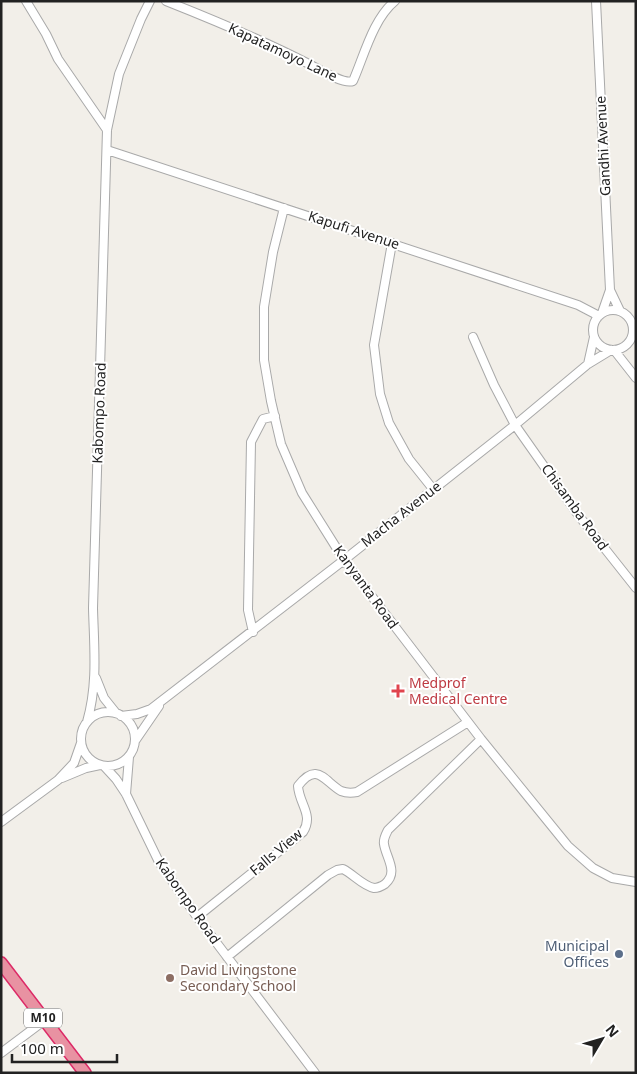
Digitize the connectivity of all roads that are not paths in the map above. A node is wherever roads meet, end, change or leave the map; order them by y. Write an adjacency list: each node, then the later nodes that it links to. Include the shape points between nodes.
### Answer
1 (26, 1): 7 (street, via 58,59)
2 (150, 1): 7 (street, Kabompo Road, via 119,74)
3 (166, 1): 6 (street, Kapatamoyo Lane, via 279,48 348,83 352,81)
4 (395, 1): 6 (street)
5 (596, 1): 11 (street, Gandhi Avenue)
6 (387, 5)
7 (107, 130): 8 (street, Kabompo Road)
8 (107, 150): 9 (street, Kapufi Avenue); 27 (street, Kabompo Road, via 93,608)
9 (284, 208): 10 (street, Kapufi Avenue); 21 (street, Kanyanta Road, via 264,307 264,360)
10 (392, 242): 13 (street, Kapufi Avenue); 23 (street, via 374,345 380,394 390,423 409,459)
11 (610, 290): 12 (street, Gandhi Avenue); 13 (street, Gandhi Avenue)
12 (620, 311): 13 (street, via 608,310); 14 (street, via 630,318)
13 (600, 314): 16 (street, via 593,329)
14 (634, 330): 17 (street); 18 (street, via 626,346)
15 (473, 337): 22 (street, Chisamba Road)
16 (594, 337): 18 (street, via 598,343); 19 (street)
17 (636, 344)
18 (612, 350): 19 (street, Macha Avenue); 20 (street)
19 (588, 364): 22 (street, Macha Avenue)
20 (636, 378)
21 (275, 416): 24 (street, Kanyanta Road, via 282,444 302,493); 26 (street, via 263,419 251,442 248,610)
22 (515, 425): 23 (street, Macha Avenue); 25 (street, Chisamba Road, via 579,516)
23 (432, 489): 24 (street, Macha Avenue)
24 (344, 560): 26 (street, Macha Avenue); 31 (street, Kanyanta Road)
25 (636, 588)
26 (252, 632): 28 (street, Macha Avenue)
27 (95, 676): 29 (street, Kabompo Road, via 104,698); 30 (street, Kabompo Road)
28 (165, 698): 29 (street, Macha Avenue, via 137,714); 33 (street, Macha Avenue)
29 (118, 714): 30 (street, via 98,714); 33 (street, via 130,724)
30 (87, 722): 34 (street, via 81,733)
31 (468, 722): 32 (street, Kanyanta Road); 41 (street, Falls View, via 357,792 342,791 319,774 302,782 298,792 308,825 303,832)
32 (481, 739): 40 (street, Kanyanta Road, via 568,846 593,868 612,878); 42 (street, via 388,830 384,844 391,864 389,880 374,888 344,869 337,870)
33 (135, 741): 35 (street)
34 (81, 742): 36 (street, via 89,758); 37 (street, via 74,763)
35 (129, 757): 36 (street, via 113,766); 38 (street)
36 (102, 765): 37 (street); 38 (street, Kabompo Road)
37 (58, 780): 39 (street)
38 (126, 794): 41 (street, Kabompo Road, via 159,862)
39 (1, 822)
40 (636, 882)
41 (197, 916): 42 (street, Kabompo Road)
42 (227, 957): 47 (street, Kabompo Road)
43 (1, 963): 44 (highway, M10)
44 (45, 1020): 45 (street); 46 (highway, M10)
45 (1, 1053)
46 (85, 1073)
47 (316, 1073)

